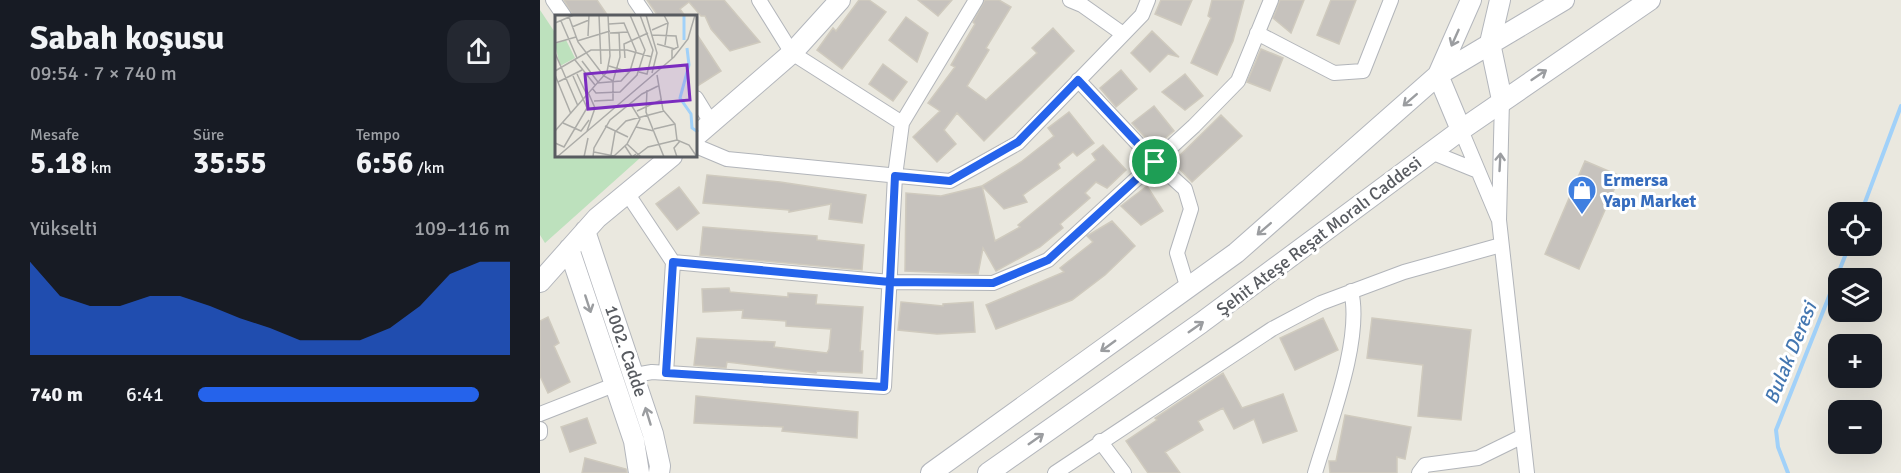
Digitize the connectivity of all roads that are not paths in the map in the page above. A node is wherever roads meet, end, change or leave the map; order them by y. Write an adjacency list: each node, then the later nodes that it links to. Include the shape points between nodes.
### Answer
1 (553, 0): 14 (street)
2 (635, 0): 15 (street)
3 (759, 0): 19 (street)
4 (840, 0): 19 (main road)
5 (975, 0): 24 (street)
6 (1070, 0): 17 (street)
7 (1148, 0): 17 (street, via 1142,15)
8 (1270, 0): 16 (street)
9 (1391, 0): 16 (street, via 1363,71 1334,73)
10 (1471, 0): 20 (main road, one-way to 20)
11 (1500, 0): 18 (main road)
12 (1564, 0): 18 (main road)
13 (1650, 0): 22 (main road, Şehit Ateşe Reşat Moralı Caddesi, one-way to 13)
14 (563, 15)
15 (645, 15)
16 (1257, 33): 31 (street, via 1238,81)
17 (1123, 34): 21 (street)
18 (1490, 43): 20 (main road); 22 (main road)
19 (792, 53): 24 (street); 25 (main road)
20 (1438, 75): 26 (main road); 42 (main road, one-way to 42, via 1236,253)
21 (1078, 80): 31 (street); 33 (street, via 1018,142 950,181)
22 (1502, 100): 26 (main road, Şehit Ateşe Reşat Moralı Caddesi); 35 (street, one-way to 22)
23 (698, 101): 25 (street)
24 (902, 123): 33 (street)
25 (712, 124): 27 (main road)
26 (1461, 130): 29 (main road, Şehit Ateşe Reşat Moralı Caddesi); 32 (street)
27 (698, 134)
28 (698, 147): 33 (street, via 727,159)
29 (1431, 152): 32 (street); 53 (main road, Şehit Ateşe Reşat Moralı Caddesi, one-way to 29, via 1201,323)
30 (664, 158): 34 (main road)
31 (1155, 162): 41 (street, via 1048,260 993,283); 42 (street, via 1185,189 1191,208 1177,253)
32 (1478, 171): 35 (street)
33 (895, 176): 41 (street)
34 (627, 193): 36 (main road); 39 (street)
35 (1499, 220): 37 (street)
36 (585, 231): 38 (main road); 45 (main road, 1002. Cadde)
37 (1501, 245): 43 (street); 48 (street)
38 (569, 249): 40 (main road); 46 (main road, 1002. Cadde, one-way to 46)
39 (673, 262): 41 (street); 44 (street)
40 (541, 277)
41 (890, 282): 44 (street, via 884,387)
42 (1188, 289): 52 (main road, one-way to 52)
43 (1351, 291): 49 (street, via 1272,328); 56 (street, via 1354,303 1347,360)
44 (666, 373): 45 (street)
45 (635, 375): 46 (main road); 51 (main road, 1002. Cadde, one-way to 45, via 653,434)
46 (614, 385): 47 (street); 50 (main road, 1002. Cadde, via 634,441)
47 (540, 414)
48 (1523, 436): 57 (street, via 1478,458 1425,465); 58 (street)
49 (1100, 441): 54 (street); 55 (street)
50 (639, 473)
51 (659, 473)
52 (931, 473)
53 (988, 473)
54 (1055, 473)
55 (1124, 473)
56 (1315, 473)
57 (1419, 473)
58 (1527, 473)

